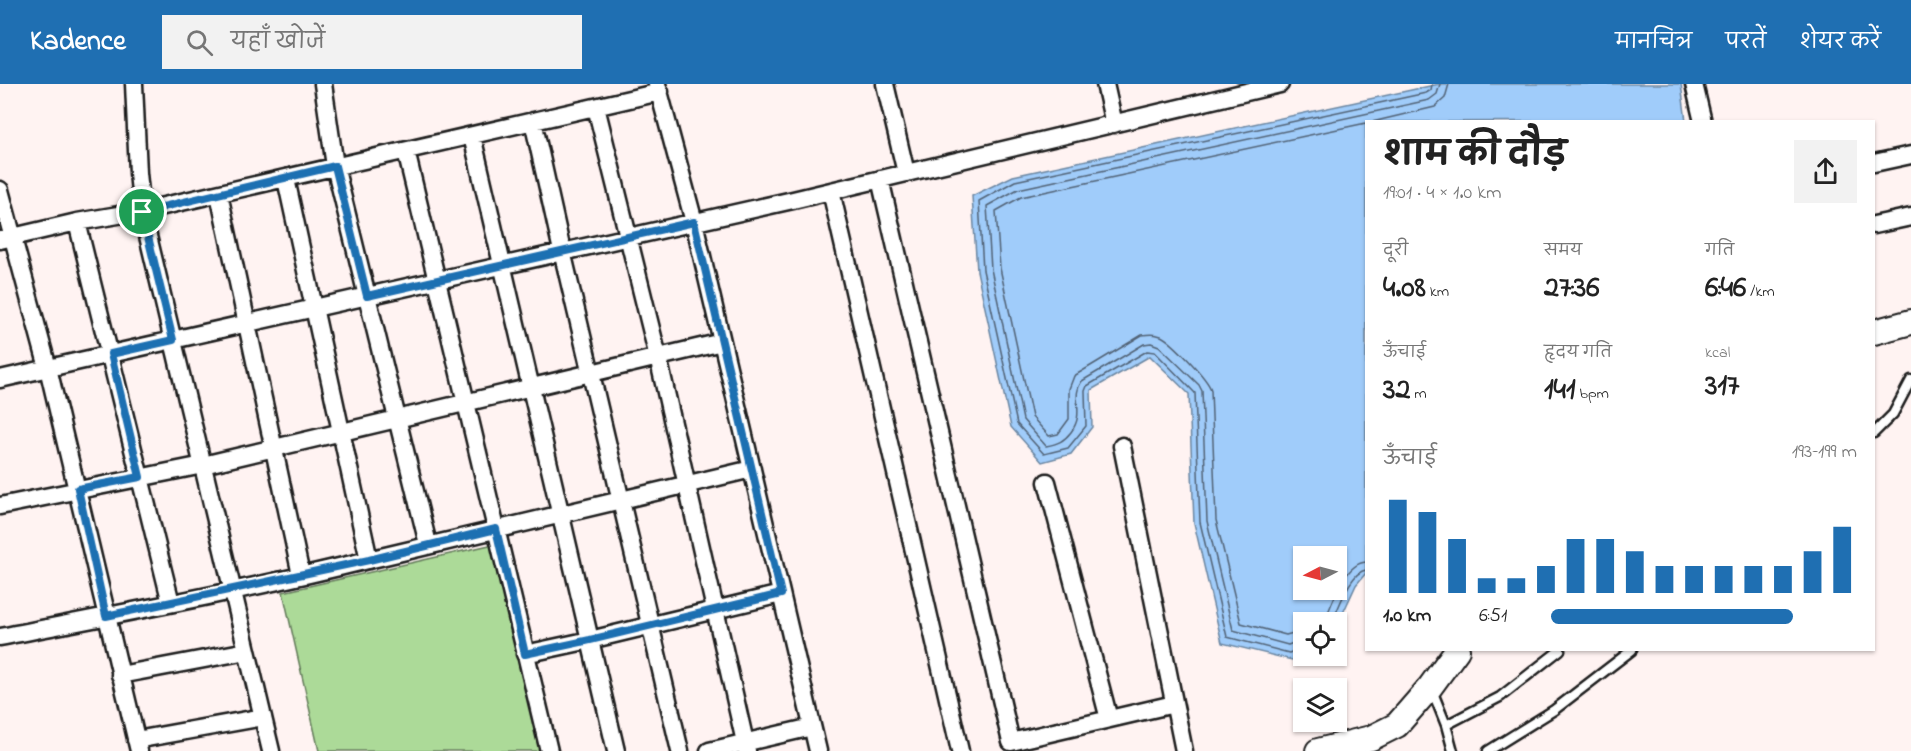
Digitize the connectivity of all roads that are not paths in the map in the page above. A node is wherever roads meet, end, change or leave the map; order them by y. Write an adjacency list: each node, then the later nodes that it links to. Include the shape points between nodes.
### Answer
1 (134, 84): 23 (street)
2 (323, 84): 16 (street)
3 (885, 84): 17 (street)
4 (1105, 84): 11 (street)
5 (1280, 84): 11 (street)
6 (1694, 84): 9 (street)
7 (658, 88): 8 (street); 26 (street)
8 (596, 107): 10 (street); 28 (street)
9 (1702, 120)
10 (533, 121): 12 (street); 30 (street)
11 (1114, 124): 17 (street)
12 (472, 136): 13 (street); 31 (street)
13 (406, 151): 16 (street); 32 (street)
14 (1911, 155): 15 (street)
15 (1875, 163)
16 (335, 166): 18 (street); 33 (street)
17 (906, 173): 19 (street)
18 (286, 179): 22 (street); 34 (street)
19 (880, 179): 21 (street); 83 (street, via 1011,742)
20 (0, 190): 29 (street)
21 (831, 191): 26 (street); 94 (street)
22 (219, 194): 23 (street); 36 (street)
23 (142, 212): 25 (street); 38 (street)
24 (1911, 217): 27 (street)
25 (77, 222): 29 (street); 40 (street)
26 (694, 222): 28 (street); 39 (street)
27 (1875, 225)
28 (629, 236): 30 (street); 41 (street)
29 (7, 238): 42 (street)
30 (562, 251): 31 (street); 43 (street)
31 (502, 265): 32 (street); 46 (street)
32 (436, 280): 33 (street); 47 (street)
33 (367, 296): 34 (street); 48 (street)
34 (314, 307): 36 (street); 49 (street)
35 (1911, 322): 37 (street)
36 (248, 323): 38 (street); 52 (street)
37 (1875, 332)
38 (173, 340): 40 (street); 53 (street)
39 (722, 342): 41 (street); 54 (street)
40 (111, 354): 42 (street); 55 (street)
41 (658, 357): 43 (street); 57 (street)
42 (48, 368): 44 (street); 58 (street)
43 (591, 373): 46 (street); 59 (street)
44 (0, 379)
45 (1911, 380): 50 (lane, via 1893,414)
46 (531, 387): 47 (street); 61 (street)
47 (465, 402): 48 (street); 62 (street)
48 (397, 419): 49 (street); 63 (street)
49 (341, 432): 52 (street); 64 (street)
50 (1875, 432)
51 (1122, 446): 81 (street)
52 (274, 448): 53 (street); 65 (street)
53 (203, 465): 55 (street); 66 (street)
54 (752, 469): 57 (street); 67 (street)
55 (140, 477): 58 (street); 68 (street)
56 (1047, 482): 83 (street)
57 (687, 484): 59 (street); 69 (street)
58 (78, 489): 60 (street); 70 (street)
59 (621, 500): 61 (street); 71 (street)
60 (0, 506)
61 (561, 514): 62 (street); 73 (street)
62 (496, 529): 63 (street); 78 (street)
63 (428, 544): 64 (street)
64 (369, 560): 65 (street)
65 (301, 575): 66 (street)
66 (232, 590): 68 (street); 74 (street)
67 (781, 594): 69 (street); 85 (street)
68 (171, 603): 70 (street)
69 (715, 610): 71 (street); 87 (street)
70 (106, 616): 72 (street); 79 (street)
71 (651, 626): 73 (street); 91 (street)
72 (0, 637)
73 (590, 640): 78 (street); 90 (street)
74 (247, 651): 79 (street); 82 (street)
75 (1456, 651): 80 (street)
76 (1559, 651): 84 (lane, via 1500,697)
77 (1631, 651): 98 (lane, via 1554,710)
78 (525, 654): 89 (street)
79 (120, 675): 86 (street)
80 (1430, 687): 84 (lane); 96 (street, via 1397,725 1371,738)
81 (1174, 704): 83 (street); 95 (street)
82 (263, 717): 86 (street); 88 (street)
83 (1109, 719)
84 (1446, 725): 97 (lane)
85 (812, 727): 87 (street); 93 (street)
86 (138, 746)
87 (746, 747): 92 (street)
88 (271, 751)
89 (549, 751)
90 (616, 751)
91 (680, 751)
92 (709, 751)
93 (818, 751)
94 (960, 751)
95 (1184, 751)
96 (1318, 751)
97 (1453, 751)
98 (1488, 751)

